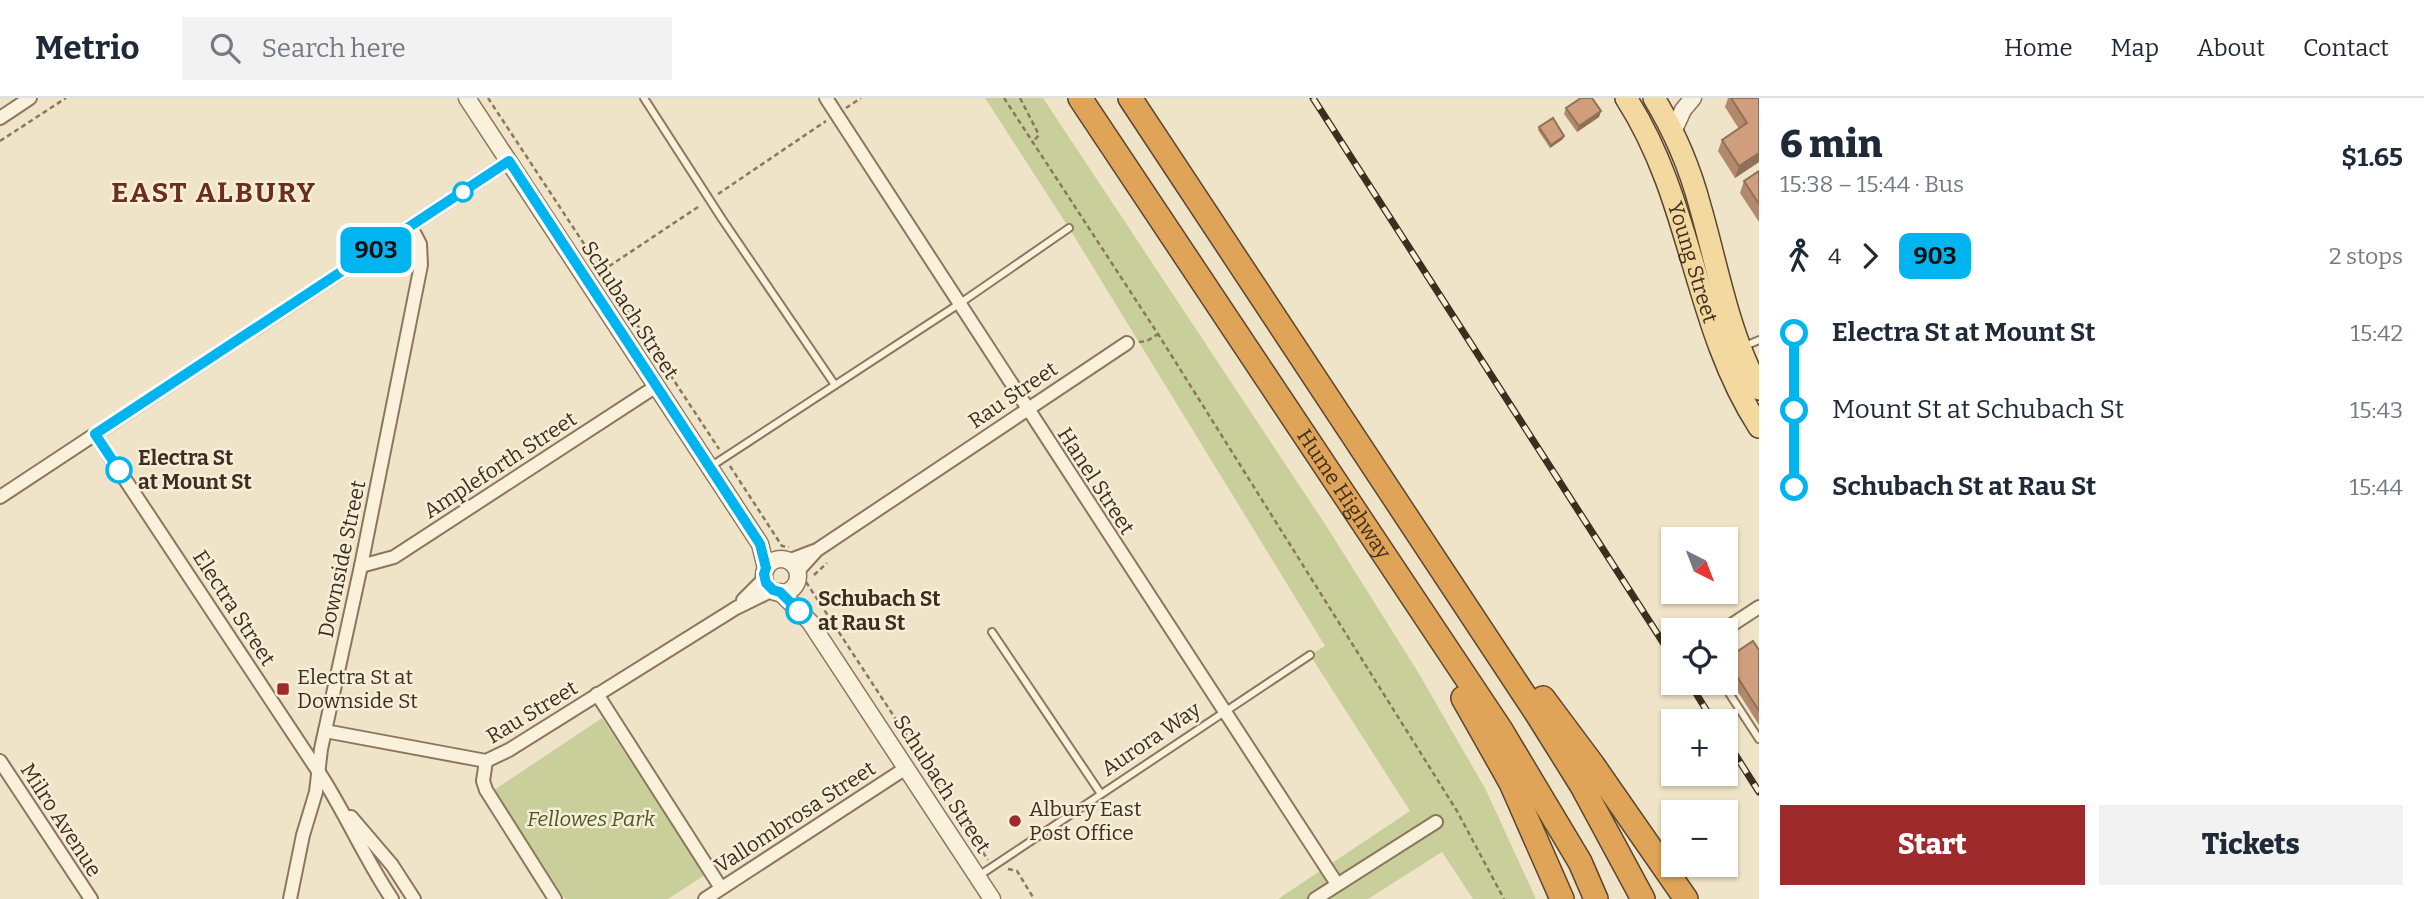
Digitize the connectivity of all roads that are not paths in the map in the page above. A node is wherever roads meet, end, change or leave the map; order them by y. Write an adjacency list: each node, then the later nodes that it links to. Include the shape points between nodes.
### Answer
1 (30, 98): 10 (street)
2 (467, 98): 13 (street, Schubach Street)
3 (644, 98): 19 (lane)
4 (825, 98): 16 (street, Hanel Street)
5 (1080, 98): 29 (highway, Hume Highway)
6 (1130, 98): 27 (highway, Hume Highway)
7 (1626, 98): 11 (main road, Young Street)
8 (1693, 98): 12 (street)
9 (1655, 99): 11 (main road); 12 (main road, Young Street)
10 (0, 118)
11 (1646, 131): 23 (main road, Young Street, via 1679,211 1718,346)
12 (1673, 132): 18 (main road, Young Street, via 1700,204 1733,331)
13 (509, 161): 14 (street); 20 (street, Schubach Street)
14 (411, 227): 24 (street); 28 (street, Downside Street, via 420,244 421,265)
15 (1069, 228): 16 (lane)
16 (959, 304): 19 (lane); 22 (street, Hanel Street)
17 (1127, 343): 22 (street, Rau Street)
18 (1750, 344): 21 (main road, Young Street)
19 (835, 384): 25 (lane)
20 (655, 387): 25 (street, Schubach Street); 28 (street, Ampleforth Street, via 394,557)
21 (1759, 389)
22 (1026, 409): 30 (street, Rau Street); 37 (street, Hanel Street)
23 (1759, 427)
24 (95, 434): 26 (street); 43 (street, Electra Street)
25 (708, 468): 30 (street, Schubach Street)
26 (0, 497)
27 (1394, 500): 60 (highway, Hume Highway, via 1582,786); 61 (highway, via 1593,765)
28 (361, 566): 38 (street, Downside Street)
29 (1396, 571): 58 (highway, via 1511,783); 59 (highway, Hume Highway, via 1501,730 1580,862)
30 (782, 572): 35 (street, Rau Street, via 736,608); 42 (street, Schubach Street)
31 (1759, 607): 32 (street)
32 (1738, 621)
33 (992, 632): 44 (lane)
34 (1310, 655): 37 (lane, Aurora Way)
35 (597, 694): 41 (street, Rau Street); 49 (street)
36 (1730, 695): 39 (lane)
37 (1224, 712): 44 (lane, Aurora Way); 48 (street, Hanel Street)
38 (325, 731): 41 (street, Rau Street); 43 (street, Downside Street)
39 (1759, 739)
40 (0, 761): 50 (street, Milro Avenue)
41 (486, 761): 54 (street, via 486,790)
42 (906, 768): 47 (street, Schubach Street); 49 (street, Vallombrosa Street)
43 (320, 774): 45 (street, Electra Street); 51 (street, Downside Street)
44 (1101, 794): 47 (lane, Aurora Way)
45 (339, 804): 52 (street, Electra Street); 53 (street, Electra Street, via 392,865)
46 (1436, 822): 48 (street)
47 (977, 877): 56 (street, Schubach Street)
48 (1337, 884): 57 (street)
49 (721, 888): 55 (street, Vallombrosa Street)
50 (90, 899)
51 (290, 899)
52 (391, 899)
53 (414, 899)
54 (555, 899)
55 (705, 899)
56 (992, 899)
57 (1315, 899)
58 (1562, 899)
59 (1596, 899)
60 (1643, 899)
61 (1686, 899)

